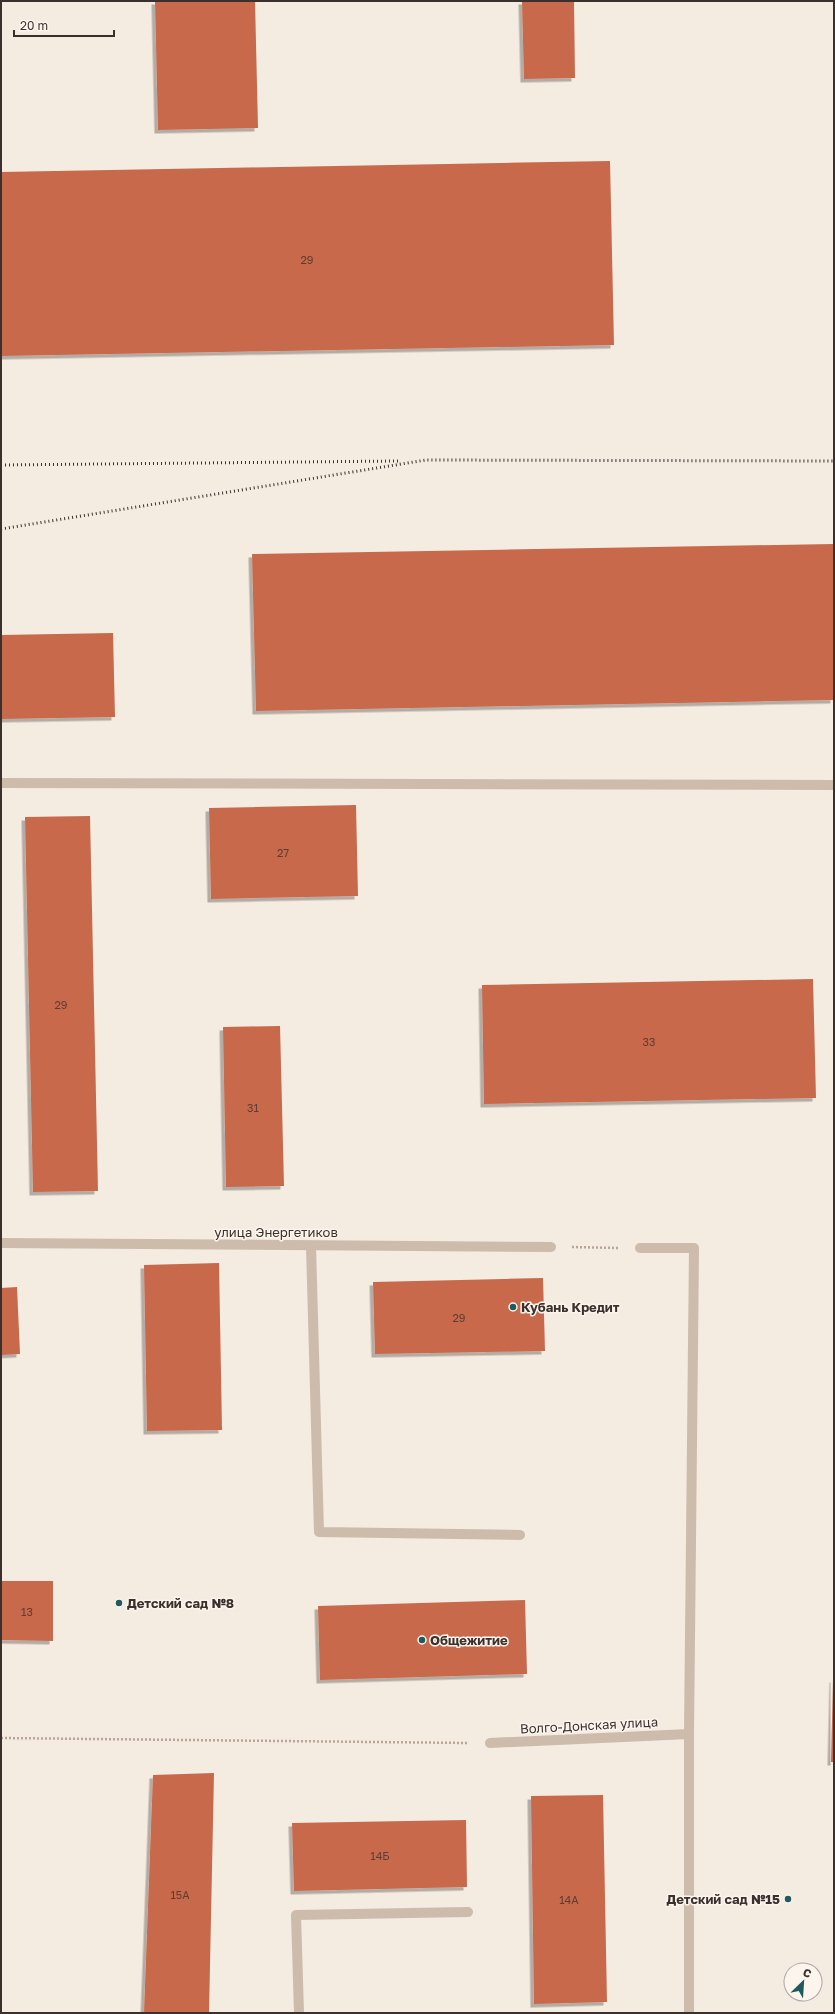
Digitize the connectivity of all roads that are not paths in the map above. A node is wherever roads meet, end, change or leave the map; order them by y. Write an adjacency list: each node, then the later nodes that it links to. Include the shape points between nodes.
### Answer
1 (1, 783): 2 (street)
2 (834, 785)
3 (1, 1243): 4 (street, улица Энергетиков)
4 (311, 1246): 5 (street, улица Энергетиков); 7 (street, via 319,1532)
5 (551, 1247)
6 (640, 1248): 8 (street, via 694,1248)
7 (520, 1535)
8 (690, 1734): 9 (street, Волго-Донская улица); 12 (street)
9 (490, 1743)
10 (468, 1912): 11 (street, via 296,1916)
11 (299, 2013)
12 (689, 2013)

